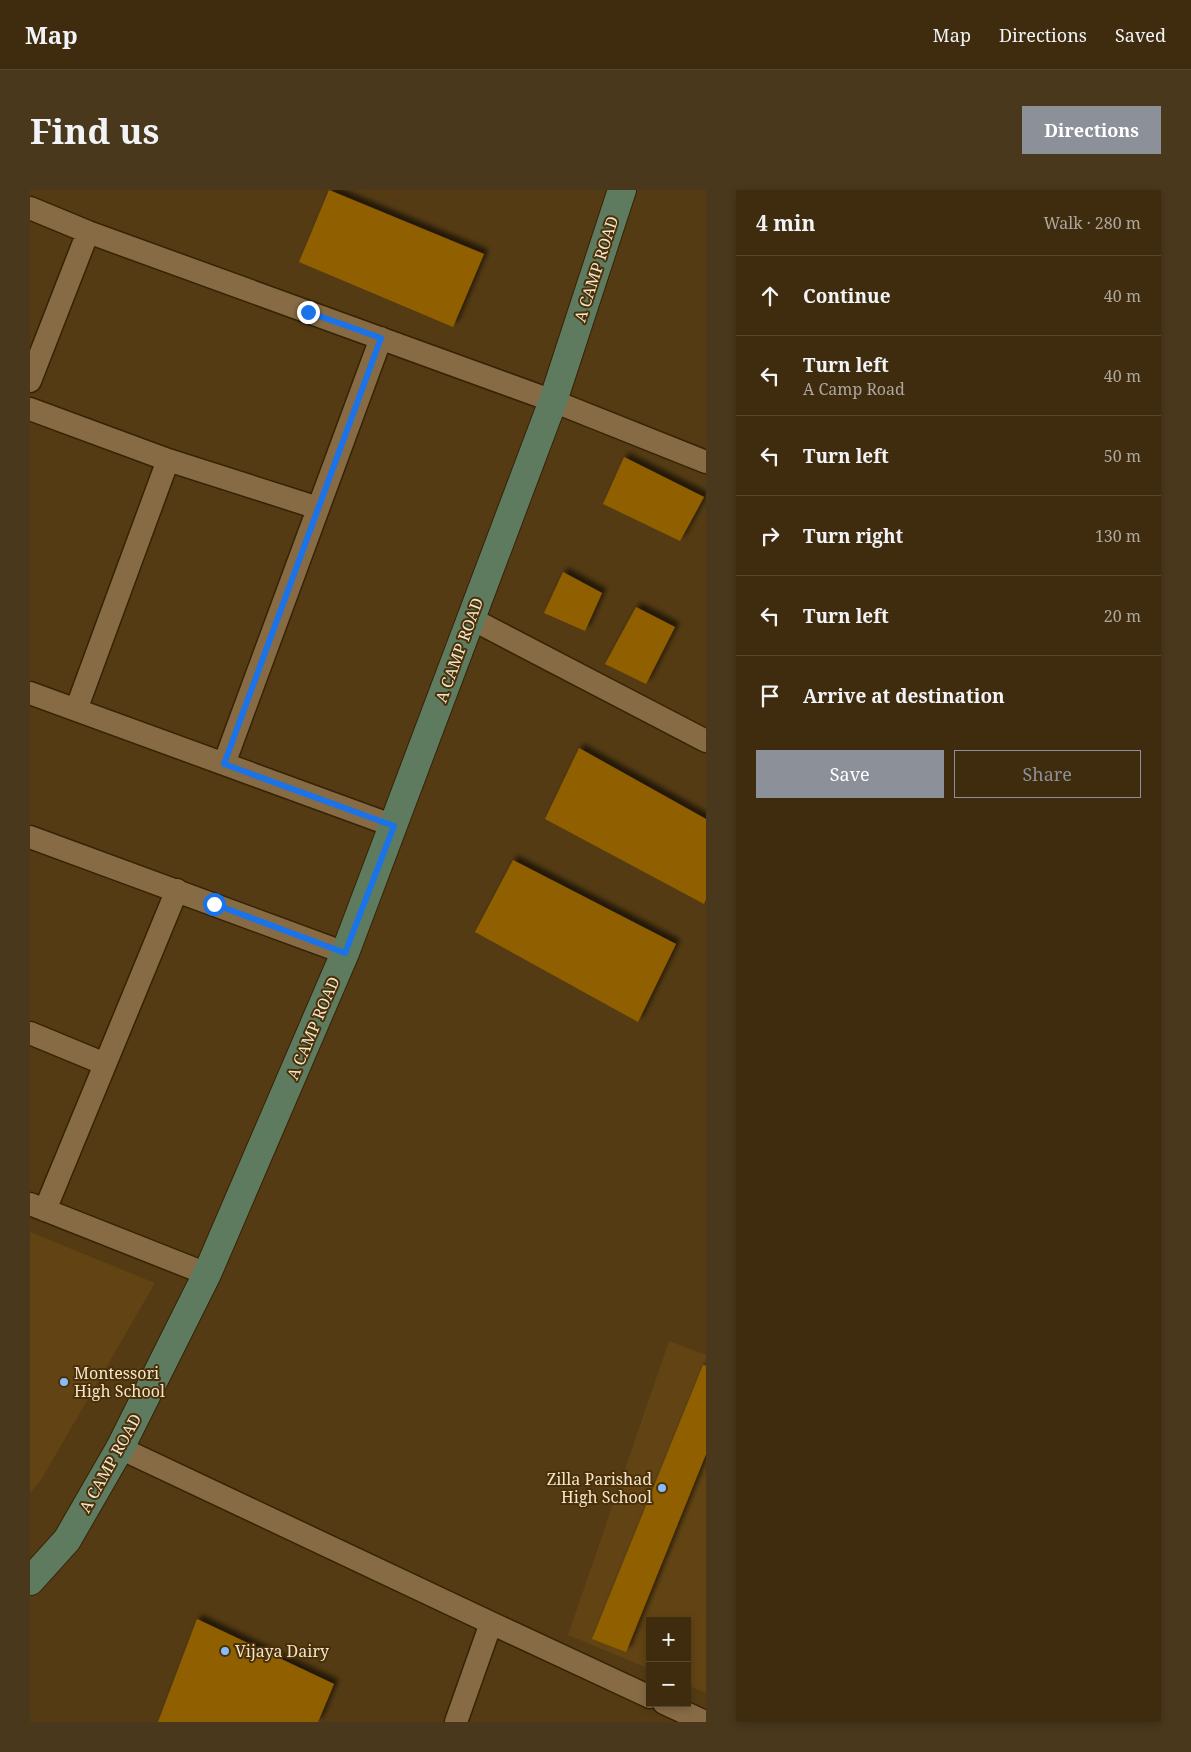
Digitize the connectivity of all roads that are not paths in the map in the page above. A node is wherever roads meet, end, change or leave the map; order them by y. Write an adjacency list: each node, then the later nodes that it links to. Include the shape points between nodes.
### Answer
1 (622, 190): 6 (street, A CAMP ROAD)
2 (30, 208): 3 (street)
3 (88, 232): 4 (street); 5 (street)
4 (381, 338): 6 (street); 10 (street)
5 (30, 381)
6 (553, 401): 9 (street); 11 (street, A CAMP ROAD)
7 (30, 409): 8 (street)
8 (168, 460): 10 (street); 13 (street)
9 (706, 462)
10 (318, 508): 15 (street)
11 (470, 618): 14 (street); 16 (street, A CAMP ROAD)
12 (30, 693): 13 (street)
13 (76, 710): 15 (street)
14 (706, 741)
15 (224, 764): 16 (street)
16 (394, 826): 19 (street, A CAMP ROAD)
17 (30, 837): 18 (street)
18 (177, 890): 19 (street); 21 (street)
19 (345, 953): 23 (street, A CAMP ROAD)
20 (30, 1033): 21 (street)
21 (105, 1064): 22 (street)
22 (38, 1207): 23 (street)
23 (207, 1274): 24 (street, A CAMP ROAD)
24 (120, 1448): 25 (street, A CAMP ROAD, via 67,1540); 26 (street)
25 (30, 1581)
26 (491, 1623): 27 (street); 29 (street)
27 (646, 1695)
28 (673, 1707): 30 (street)
29 (456, 1722)
30 (705, 1722)

